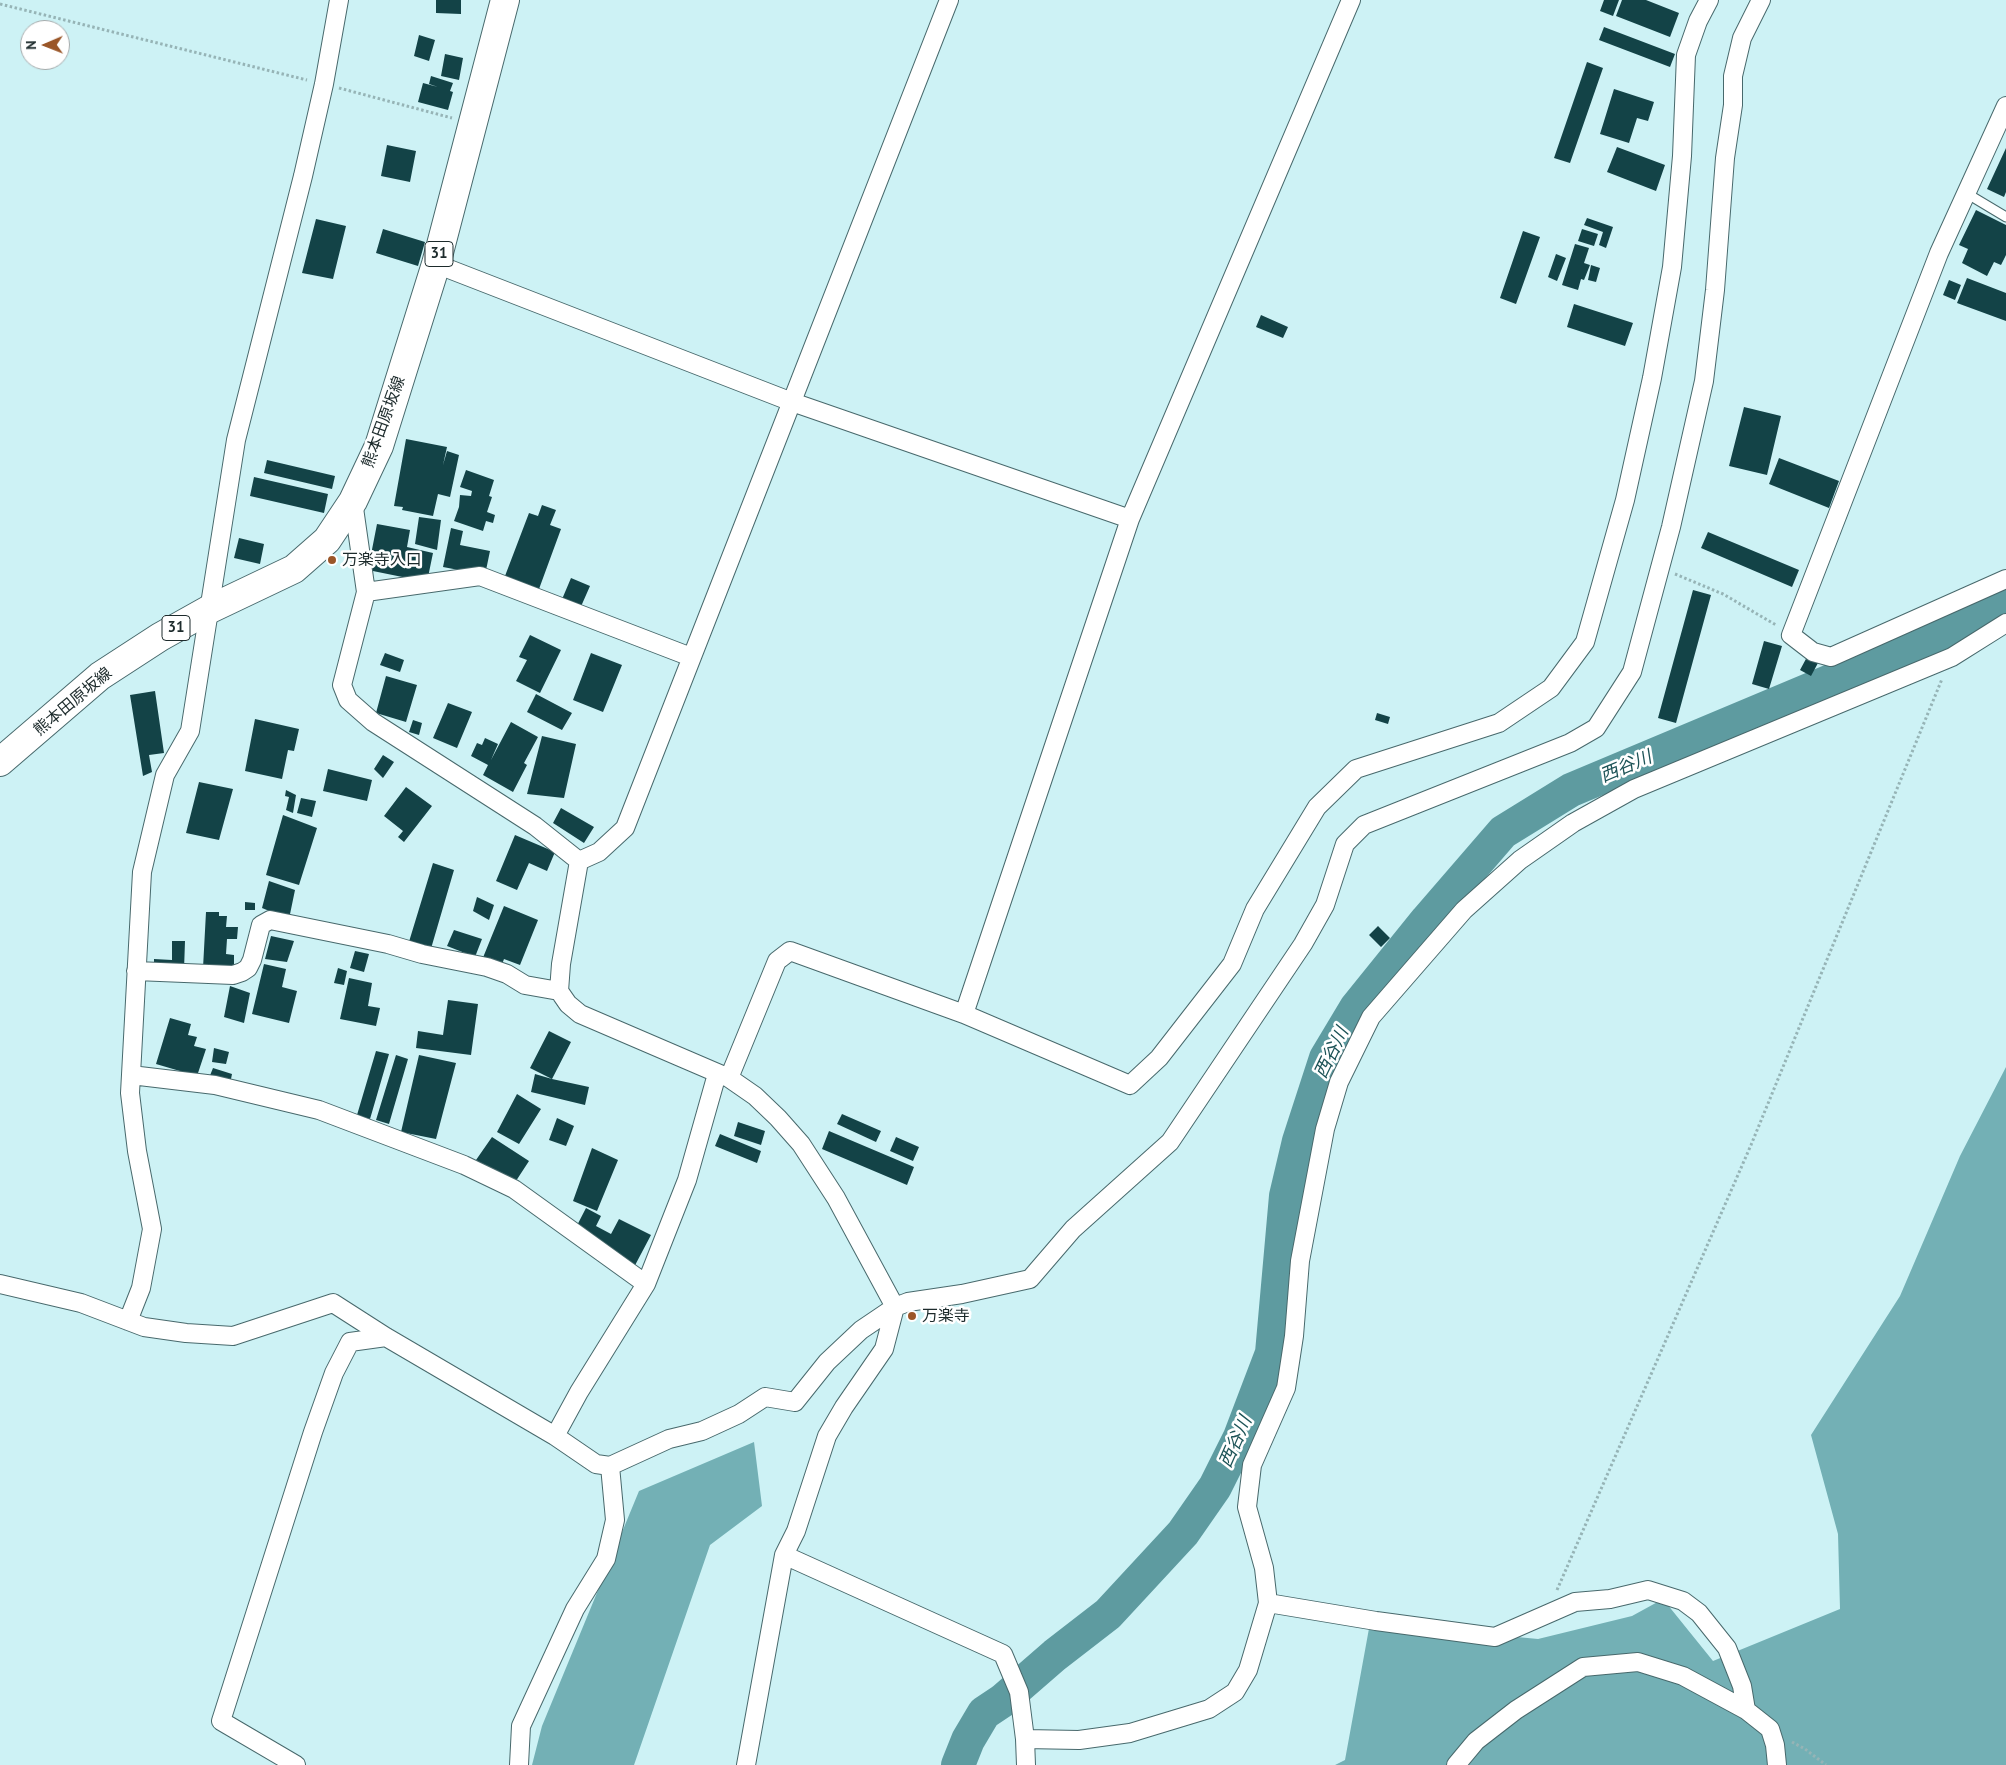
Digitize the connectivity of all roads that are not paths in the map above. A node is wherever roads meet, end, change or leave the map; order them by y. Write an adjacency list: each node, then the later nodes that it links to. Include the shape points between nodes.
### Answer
1 (339, 0): 16 (street, via 304,176 236,440)
2 (505, 0): 10 (main road, 熊本田原坂線 / 31)
3 (949, 0): 11 (street)
4 (1351, 0): 13 (street)
5 (1709, 0): 23 (street, via 1686,55 1682,156 1672,267 1652,378 1625,500 1585,642 1551,688 1499,723 1356,769 1324,800 1255,909 1232,964 1159,1058 1130,1085)
6 (1760, 0): 28 (street, via 1742,38 1733,76 1733,105 1704,381 1632,672 1596,728 1570,743 1364,825 1345,844 1325,905 1303,944 1170,1142 1073,1229 1030,1279)
7 (2006, 106): 8 (street)
8 (1966, 194): 9 (lane); 14 (street, via 1939,253 1791,635 1813,652 1831,657)
9 (2006, 217)
10 (436, 264): 11 (street); 12 (main road, 熊本田原坂線 / 31, via 379,446)
11 (792, 402): 13 (street); 18 (street)
12 (353, 502): 15 (street); 16 (main road, 熊本田原坂線 / 31, via 327,540 294,569)
13 (1130, 519): 23 (street)
14 (2006, 579)
15 (366, 592): 18 (street, via 480,576); 20 (street, via 342,685 348,700 373,722 535,826)
16 (210, 609): 19 (main road, 熊本田原坂線 / 31, via 100,676); 21 (street, via 190,731 165,775 142,872)
17 (2006, 623): 34 (street, via 1952,657 1634,789 1573,823 1520,860 1464,910 1371,1017 1339,1082 1325,1130 1300,1261 1286,1388 1252,1465 1247,1507 1264,1568)
18 (691, 657): 20 (street, via 625,828 599,852)
19 (0, 762)
20 (578, 861): 22 (street, via 561,964)
21 (136, 971): 22 (street, via 233,975 242,972 252,960 261,925 270,920 488,967 525,985); 24 (street)
22 (560, 991): 25 (street, via 580,1014)
23 (964, 1014): 25 (street, via 790,952 778,961)
24 (131, 1075): 27 (street, via 215,1085 319,1110 464,1165 514,1189); 29 (street, via 137,1151 152,1230 141,1288)
25 (723, 1076): 27 (street); 28 (street, via 755,1096 801,1144 836,1198)
26 (0, 1284): 29 (street, via 81,1303)
27 (646, 1284): 31 (street)
28 (895, 1307): 32 (street, via 861,1330 828,1362 795,1402 765,1397 739,1414 702,1431 669,1439); 33 (street, via 884,1349 827,1436 796,1531)
29 (128, 1321): 30 (street, via 144,1327 186,1333 233,1336 333,1303)
30 (386, 1338): 31 (street); 37 (street, via 350,1342 334,1373 221,1721)
31 (555, 1436): 32 (street, via 596,1464)
32 (610, 1466): 38 (street, via 616,1520 606,1559 575,1609 521,1726)
33 (784, 1555): 36 (street, via 1003,1654 1019,1692); 39 (street)
34 (1268, 1603): 35 (street, via 1495,1637 1575,1602 1610,1599 1648,1590 1683,1601 1699,1613 1727,1648 1742,1686); 36 (street, via 1248,1670 1234,1692 1209,1709 1130,1733 1079,1740)
35 (1746, 1710): 41 (street, via 1683,1676 1638,1662 1583,1667 1516,1710 1483,1736); 42 (street, via 1770,1729)
36 (1025, 1739): 40 (street)
37 (296, 1765)
38 (519, 1765)
39 (746, 1765)
40 (1026, 1765)
41 (1456, 1765)
42 (1776, 1765)

